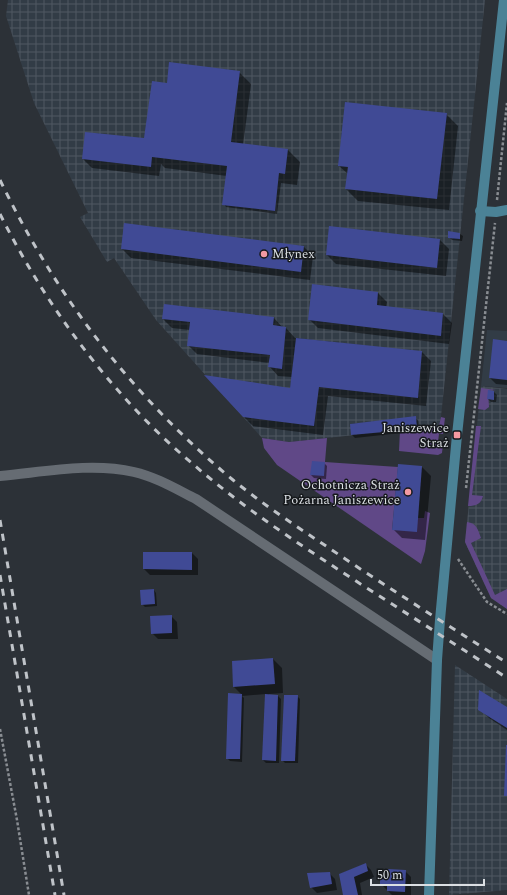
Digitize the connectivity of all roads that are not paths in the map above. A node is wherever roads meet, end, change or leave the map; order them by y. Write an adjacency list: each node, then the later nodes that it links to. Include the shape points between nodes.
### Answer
1 (504, 0): 3 (street)
2 (507, 210): 3 (street)
3 (480, 211): 5 (street)
4 (0, 476): 5 (street, via 76,468 109,468 135,472 161,481 196,499)
5 (437, 660): 6 (street)
6 (429, 895)

